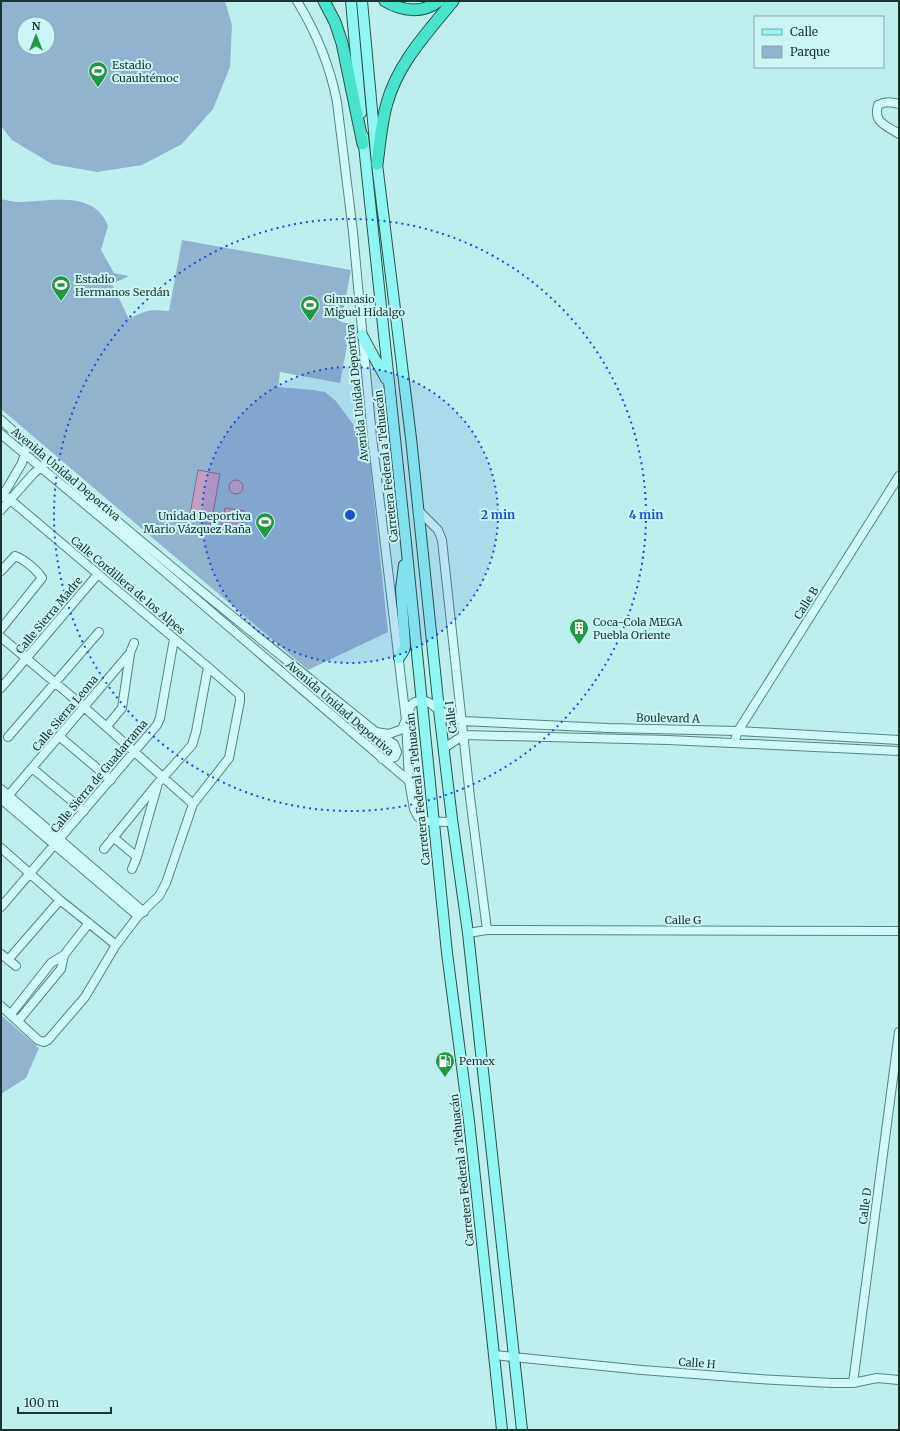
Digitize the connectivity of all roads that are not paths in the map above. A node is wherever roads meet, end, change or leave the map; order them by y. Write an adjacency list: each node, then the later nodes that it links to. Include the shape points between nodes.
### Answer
1 (297, 1): 12 (street, Avenida Unidad Deportiva, via 324,55 333,81 353,232)
2 (324, 1): 10 (highway, via 342,43)
3 (351, 1): 10 (main road, Carretera Federal a Tehuacán)
4 (362, 1): 11 (main road)
5 (385, 1): 6 (highway, via 399,8 416,10)
6 (439, 1)
7 (453, 1): 11 (highway, via 416,47 396,79 384,114)
8 (899, 104): 9 (street, via 884,102 878,105 876,117)
9 (899, 134)
10 (363, 144): 13 (main road, Carretera Federal a Tehuacán)
11 (377, 164): 25 (main road)
12 (362, 335): 13 (main road); 42 (street, Avenida Unidad Deportiva)
13 (389, 386): 26 (main road, Carretera Federal a Tehuacán)
14 (1, 420): 16 (street, Avenida Unidad Deportiva)
15 (1, 434): 17 (street, Avenida Unidad Deportiva)
16 (26, 442): 17 (street); 19 (street, Avenida Unidad Deportiva)
17 (24, 454): 18 (street); 20 (street, Avenida Unidad Deportiva)
18 (22, 463): 21 (street); 23 (street)
19 (51, 463): 20 (street); 29 (street, Avenida Unidad Deportiva)
20 (41, 468): 21 (street); 30 (street, Avenida Unidad Deportiva)
21 (34, 473): 23 (street)
22 (899, 476): 53 (street, Calle B)
23 (4, 496): 24 (street); 28 (street, Calle Cordillera de los Alpes)
24 (1, 510)
25 (418, 510): 48 (main road); 50 (street, Calle I, via 438,530 442,540)
26 (406, 543): 42 (main road, via 402,589 405,646); 46 (main road, Carretera Federal a Tehuacán)
27 (1, 571): 35 (street, via 15,556 42,578)
28 (98, 574): 38 (street, Calle Cordillera de los Alpes); 41 (street, Calle Sierra Madre)
29 (188, 580): 30 (street); 31 (street, Avenida Unidad Deportiva)
30 (182, 587): 32 (street, Avenida Unidad Deportiva)
31 (207, 596): 32 (street); 33 (street, Avenida Unidad Deportiva)
32 (200, 603): 34 (street, Avenida Unidad Deportiva)
33 (224, 611): 34 (street); 54 (street, Avenida Unidad Deportiva)
34 (217, 617): 64 (street, Avenida Unidad Deportiva)
35 (1, 630)
36 (99, 632): 44 (street)
37 (1, 637): 41 (street)
38 (174, 638): 43 (street, Calle Cordillera de los Alpes); 62 (street, Calle Sierra de Guadarrama, via 160,718)
39 (134, 643): 40 (street, Calle Sierra Leona)
40 (130, 653): 47 (street, Calle Sierra Leona); 51 (street, via 122,708)
41 (27, 658): 44 (street); 45 (street, Calle Sierra Madre)
42 (399, 658): 49 (street, Avenida Unidad Deportiva)
43 (208, 667): 67 (street, via 192,745); 71 (street, Calle Cordillera de los Alpes, via 240,696 240,701 229,758)
44 (55, 682): 47 (street); 56 (street)
45 (1, 688)
46 (422, 700): 48 (street, via 430,702); 49 (street, Avenida Unidad Deportiva, via 411,705); 74 (main road, Carretera Federal a Tehuacán)
47 (84, 706): 51 (street); 57 (street, Calle Sierra Leona)
48 (439, 710): 50 (street, Boulevard A); 61 (main road)
49 (406, 720): 54 (street, Avenida Unidad Deportiva, via 400,730 389,734); 68 (street, Avenida Unidad Deportiva)
50 (462, 721): 52 (street, Boulevard A); 55 (street, Calle I)
51 (107, 726): 62 (street)
52 (593, 727): 53 (street, Boulevard A); 58 (street)
53 (738, 731): 59 (street, Boulevard A); 60 (street, Calle B)
54 (376, 732): 64 (street, via 392,742 397,750 395,757)
55 (464, 735): 58 (street, Boulevard A); 61 (street); 86 (street, Calle I)
56 (8, 737)
57 (60, 737): 65 (street, Calle Sierra Leona); 66 (street)
58 (592, 739): 60 (street, Boulevard A)
59 (899, 740)
60 (734, 743): 63 (street, Boulevard A)
61 (444, 748): 73 (main road)
62 (136, 751): 66 (street, Calle Sierra de Guadarrama); 67 (street)
63 (899, 751)
64 (382, 759): 68 (street, Avenida Unidad Deportiva)
65 (32, 768): 70 (street, Calle Sierra Leona); 72 (street)
66 (111, 780): 72 (street, Calle Sierra de Guadarrama)
67 (161, 780): 71 (street); 75 (street); 79 (street)
68 (410, 781): 74 (street, Avenida Unidad Deportiva, via 414,809 418,817 424,822)
69 (1, 789): 70 (street)
70 (5, 797): 76 (street)
71 (193, 804): 84 (street, via 166,883 159,896)
72 (84, 811): 76 (street, Calle Sierra de Guadarrama)
73 (452, 819): 74 (street); 88 (main road)
74 (434, 823): 99 (main road, Carretera Federal a Tehuacán)
75 (113, 837): 78 (street); 79 (street)
76 (57, 843): 81 (street, Calle Sierra de Guadarrama); 84 (street)
77 (1, 848): 81 (street)
78 (104, 849)
79 (137, 857): 80 (street)
80 (132, 869)
81 (30, 874): 82 (street); 83 (street, Calle Sierra de Guadarrama)
82 (60, 900): 85 (street); 92 (street)
83 (3, 902)
84 (141, 914): 89 (street)
85 (89, 923): 89 (street); 91 (street)
86 (487, 930): 87 (street, Calle G); 88 (street, Calle G)
87 (899, 931)
88 (468, 933): 100 (main road)
89 (116, 945): 96 (street, via 85,998 48,1040 38,1040)
90 (1, 954): 92 (street)
91 (64, 954): 95 (street, via 51,963); 96 (street, via 61,970)
92 (8, 960): 93 (street)
93 (16, 966)
94 (1, 1006): 95 (street)
95 (11, 1014): 96 (street)
96 (18, 1021)
97 (899, 1032): 98 (street, Calle D)
98 (896, 1069): 102 (street, Calle D)
99 (494, 1355): 100 (street, Calle H); 103 (main road, Carretera Federal a Tehuacán)
100 (514, 1356): 102 (street, Calle H, via 642,1370); 104 (main road)
101 (899, 1380): 102 (street, Calle H, via 877,1378)
102 (853, 1383)
103 (502, 1430)
104 (522, 1430)

